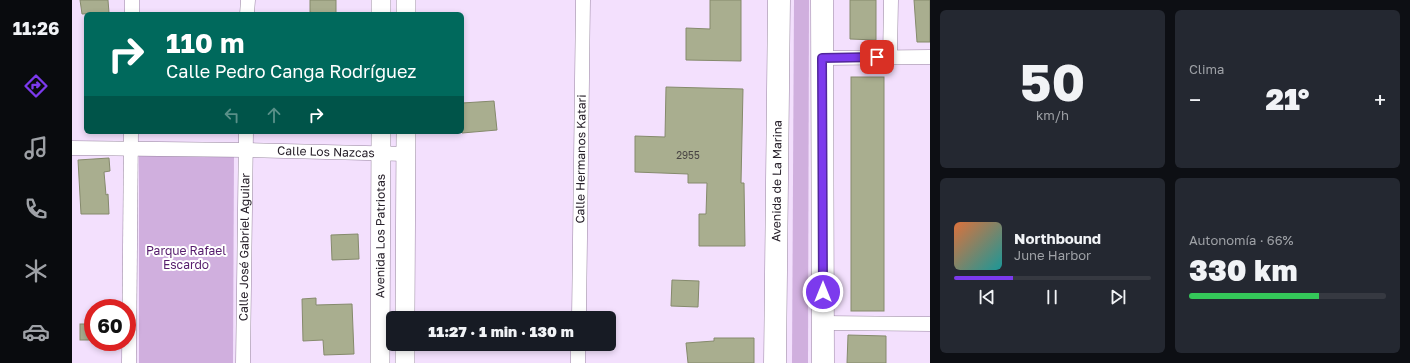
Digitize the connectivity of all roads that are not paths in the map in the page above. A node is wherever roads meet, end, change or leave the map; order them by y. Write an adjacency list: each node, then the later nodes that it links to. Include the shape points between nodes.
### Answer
1 (132, 0): 9 (street)
2 (248, 0): 10 (street)
3 (381, 0): 11 (main road)
4 (406, 0): 12 (main road)
5 (583, 0): 26 (street, Calle Hermanos Katari)
6 (779, 0): 36 (main road, Avenida de La Marina)
7 (822, 0): 15 (main road)
8 (891, 0): 13 (street)
9 (132, 12)
10 (247, 12)
11 (381, 12)
12 (406, 12)
13 (890, 57): 14 (street); 15 (street)
14 (930, 57)
15 (822, 58): 27 (main road)
16 (131, 134): 21 (street)
17 (246, 134): 22 (street, Calle José Gabriel Aguilar)
18 (381, 134): 23 (main road, Avenida Los Patriotas)
19 (406, 134): 24 (main road)
20 (72, 148): 21 (street, Calle Los Nazcas)
21 (131, 149): 22 (street, Calle Los Nazcas); 31 (street)
22 (246, 150): 23 (street, Calle Los Nazcas); 32 (street, Calle José Gabriel Aguilar)
23 (380, 154): 24 (street, Calle Los Nazcas); 33 (main road, Avenida Los Patriotas)
24 (406, 154): 25 (main road)
25 (405, 311)
26 (579, 311)
27 (823, 323): 28 (street); 37 (main road)
28 (930, 324)
29 (405, 351): 34 (main road)
30 (578, 351): 35 (street)
31 (129, 363)
32 (243, 363)
33 (380, 363)
34 (405, 363)
35 (578, 363)
36 (775, 363)
37 (823, 363)

